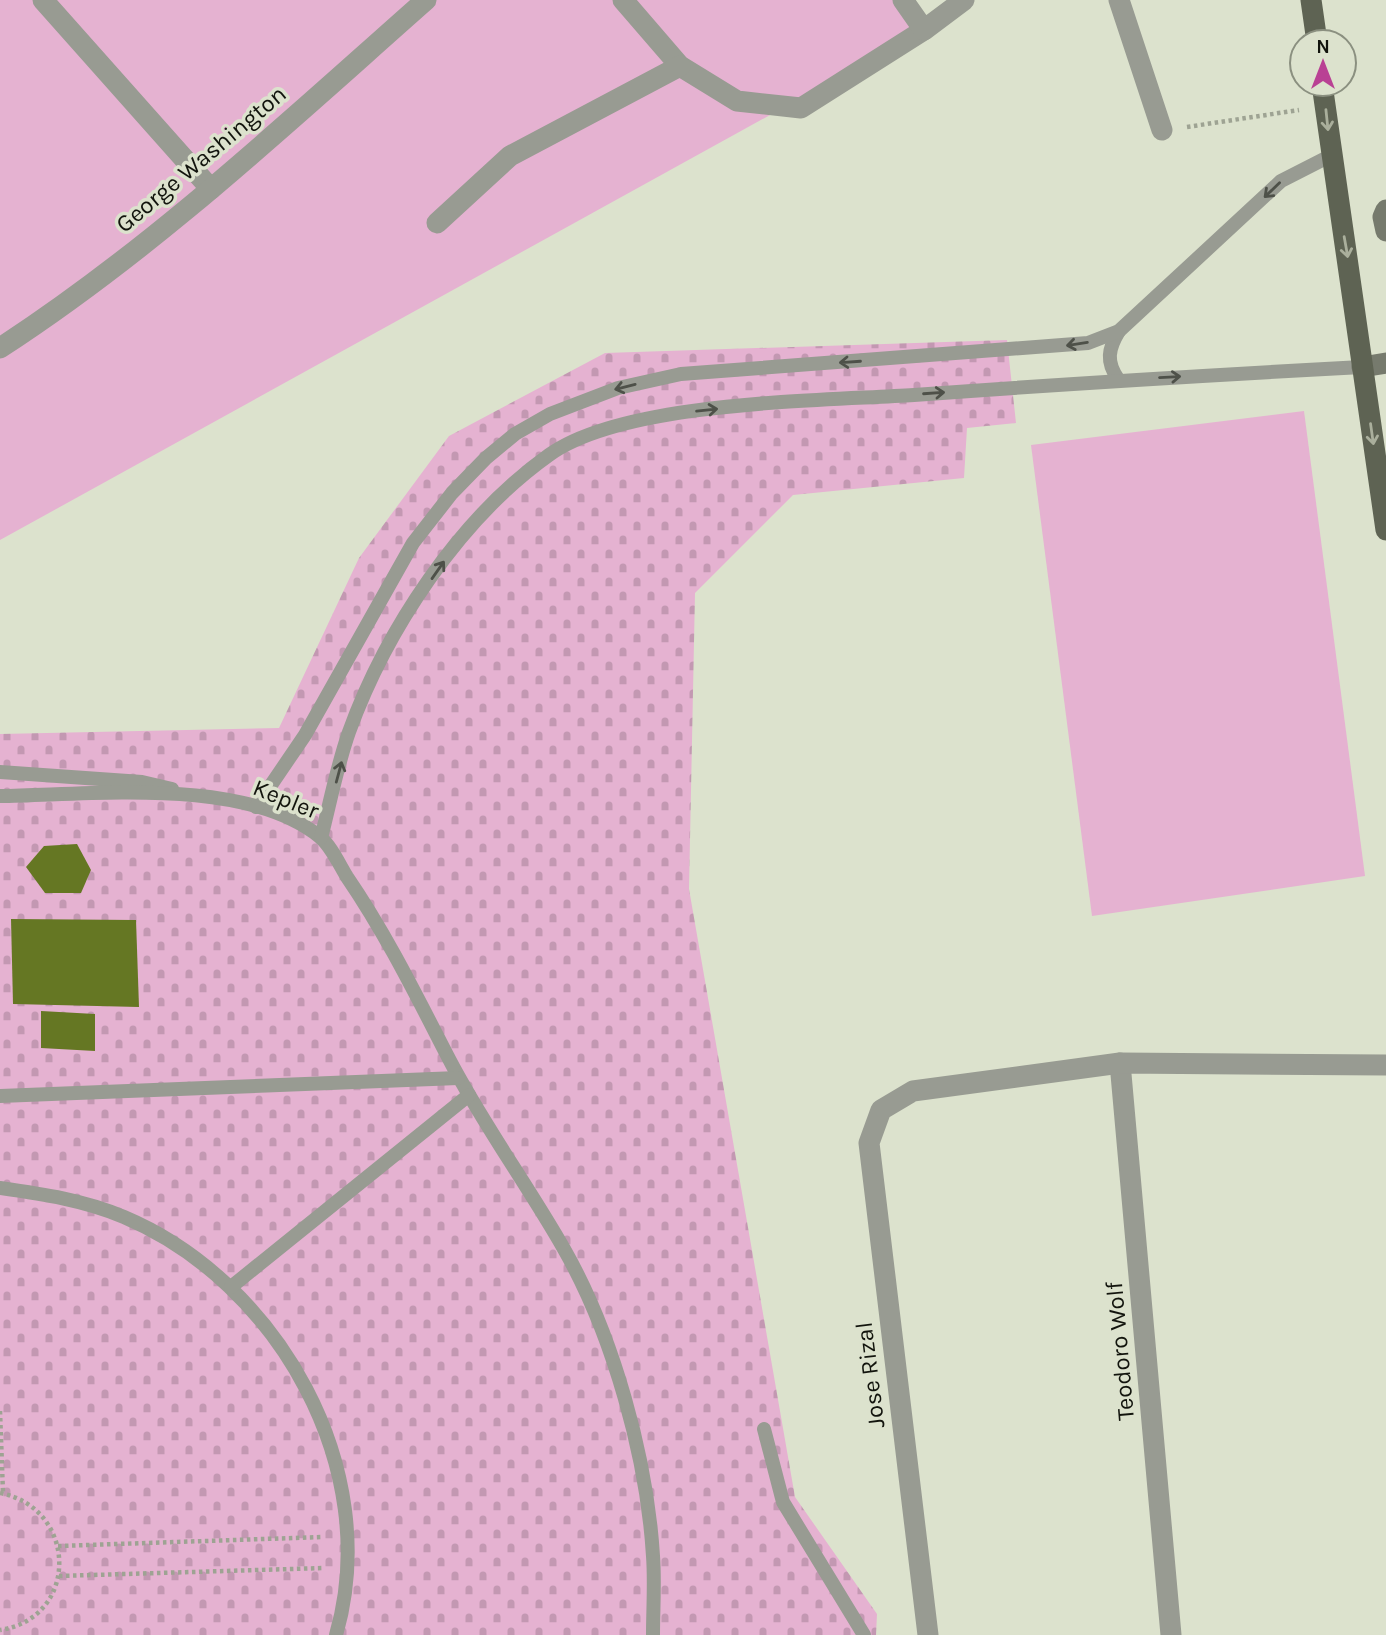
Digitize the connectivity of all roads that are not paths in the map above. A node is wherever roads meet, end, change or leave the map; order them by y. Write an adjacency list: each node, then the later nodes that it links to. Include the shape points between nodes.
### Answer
1 (43, 0): 14 (street)
2 (426, 0): 14 (street, George Washington)
3 (623, 0): 10 (street)
4 (904, 0): 9 (street)
5 (964, 0): 9 (street)
6 (1119, 0): 12 (street)
7 (1311, 0): 8 (main road)
8 (1315, 28)
9 (924, 30): 10 (street, via 801,108 737,101)
10 (680, 66): 16 (street, via 510,156)
11 (1324, 98): 13 (main road, one-way to 13)
12 (1162, 130)
13 (1330, 156): 18 (lane, one-way to 18, via 1281,181); 21 (main road, one-way to 21)
14 (211, 189): 19 (street, George Washington, via 69,301)
15 (1386, 210): 17 (main road)
16 (437, 223)
17 (1386, 231)
18 (1119, 331): 22 (lane, via 1110,346 1109,367); 27 (lane, one-way to 27, via 1088,343 1051,348 681,374 607,391 550,414 486,458 413,543 305,735)
19 (0, 348)
20 (1386, 363): 21 (main road)
21 (1362, 367): 22 (lane, one-way to 21); 23 (main road, one-way to 23)
22 (1118, 379): 28 (lane, one-way to 22, via 349,733 391,636 456,545 502,495 551,453 590,435 687,412)
23 (1386, 530)
24 (0, 772): 25 (lane, via 142,782)
25 (197, 794): 26 (lane, Kepler); 27 (lane, Kepler)
26 (0, 796)
27 (256, 807): 28 (lane, Kepler)
28 (321, 838): 31 (lane, Kepler, via 380,925)
29 (1120, 1063): 30 (street); 40 (street, Jose Rizal, via 913,1091 881,1110 869,1143); 41 (street, Teodoro Wolf)
30 (1386, 1065)
31 (458, 1078): 32 (lane, Kepler); 33 (lane)
32 (469, 1095): 35 (lane); 38 (lane, Kepler, via 565,1251 620,1387 641,1471 652,1544)
33 (0, 1096)
34 (0, 1188): 35 (lane, via 63,1197 124,1217 181,1248)
35 (231, 1287): 37 (lane, via 269,1329 300,1376 323,1427 339,1481 346,1536)
36 (764, 1429): 39 (lane, via 783,1502)
37 (337, 1635)
38 (653, 1635)
39 (864, 1635)
40 (928, 1635)
41 (1171, 1635)

